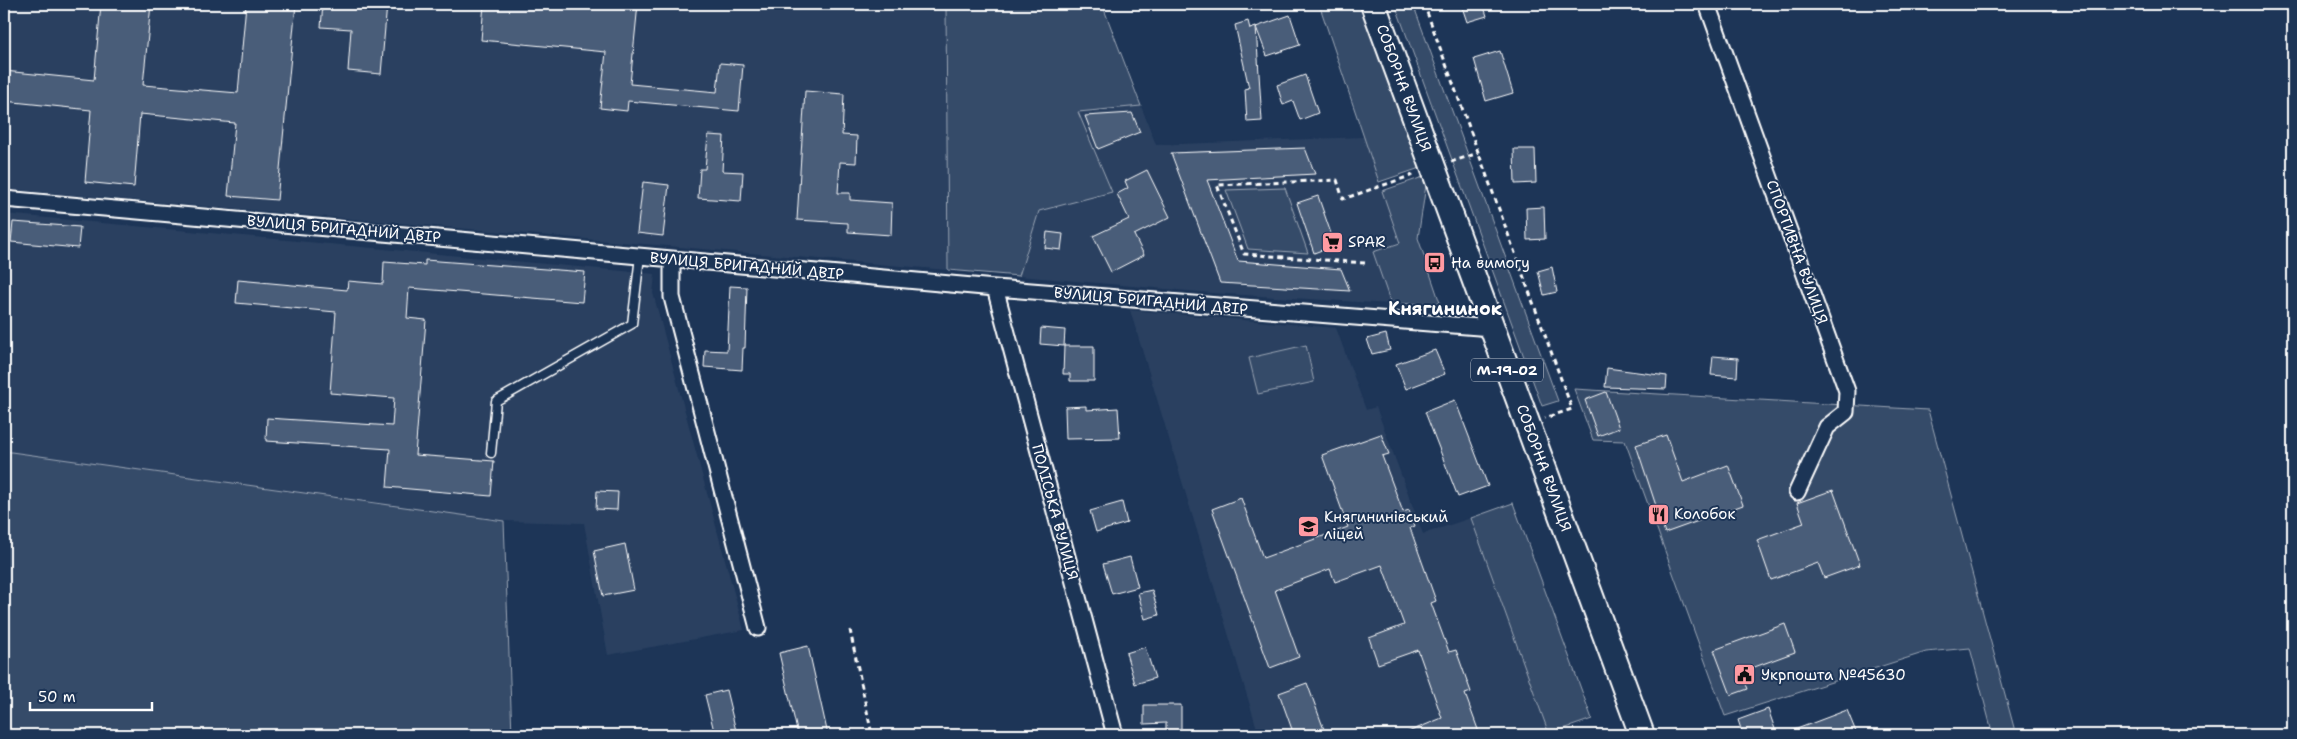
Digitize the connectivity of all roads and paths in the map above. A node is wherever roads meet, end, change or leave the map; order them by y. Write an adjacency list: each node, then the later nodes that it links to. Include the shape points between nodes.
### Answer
1 (1373, 4): 5 (main road, СОБОРНА ВУЛИЦЯ / М-19-02)
2 (1424, 4): 4 (path)
3 (1707, 4): 14 (street, СПОРТИВНА ВУЛИЦЯ, via 1847,391 1846,412 1827,427)
4 (1478, 153): 5 (path); 12 (path, via 1572,409)
5 (1433, 168): 9 (path, via 1344,199 1337,180 1217,185 1244,254); 11 (main road, СОБОРНА ВУЛИЦЯ / М-19-02)
6 (4, 199): 7 (street, ВУЛИЦЯ БРИГАДНИЙ ДВІР)
7 (640, 256): 8 (street, ВУЛИЦЯ БРИГАДНИЙ ДВІР); 13 (lane, via 632,324 496,402)
8 (672, 259): 10 (street, ВУЛИЦЯ БРИГАДНИЙ ДВІР); 15 (street, via 672,297)
9 (1365, 263)
10 (995, 288): 11 (street, ВУЛИЦЯ БРИГАДНИЙ ДВІР); 18 (street, ПОЛІСЬКА ВУЛИЦЯ)
11 (1491, 328): 12 (main road, СОБОРНА ВУЛИЦЯ / М-19-02)
12 (1528, 424): 19 (main road, СОБОРНА ВУЛИЦЯ / М-19-02)
13 (491, 453)
14 (1796, 492)
15 (758, 628)
16 (850, 630): 17 (path)
17 (872, 735)
18 (1115, 735)
19 (1642, 735)

